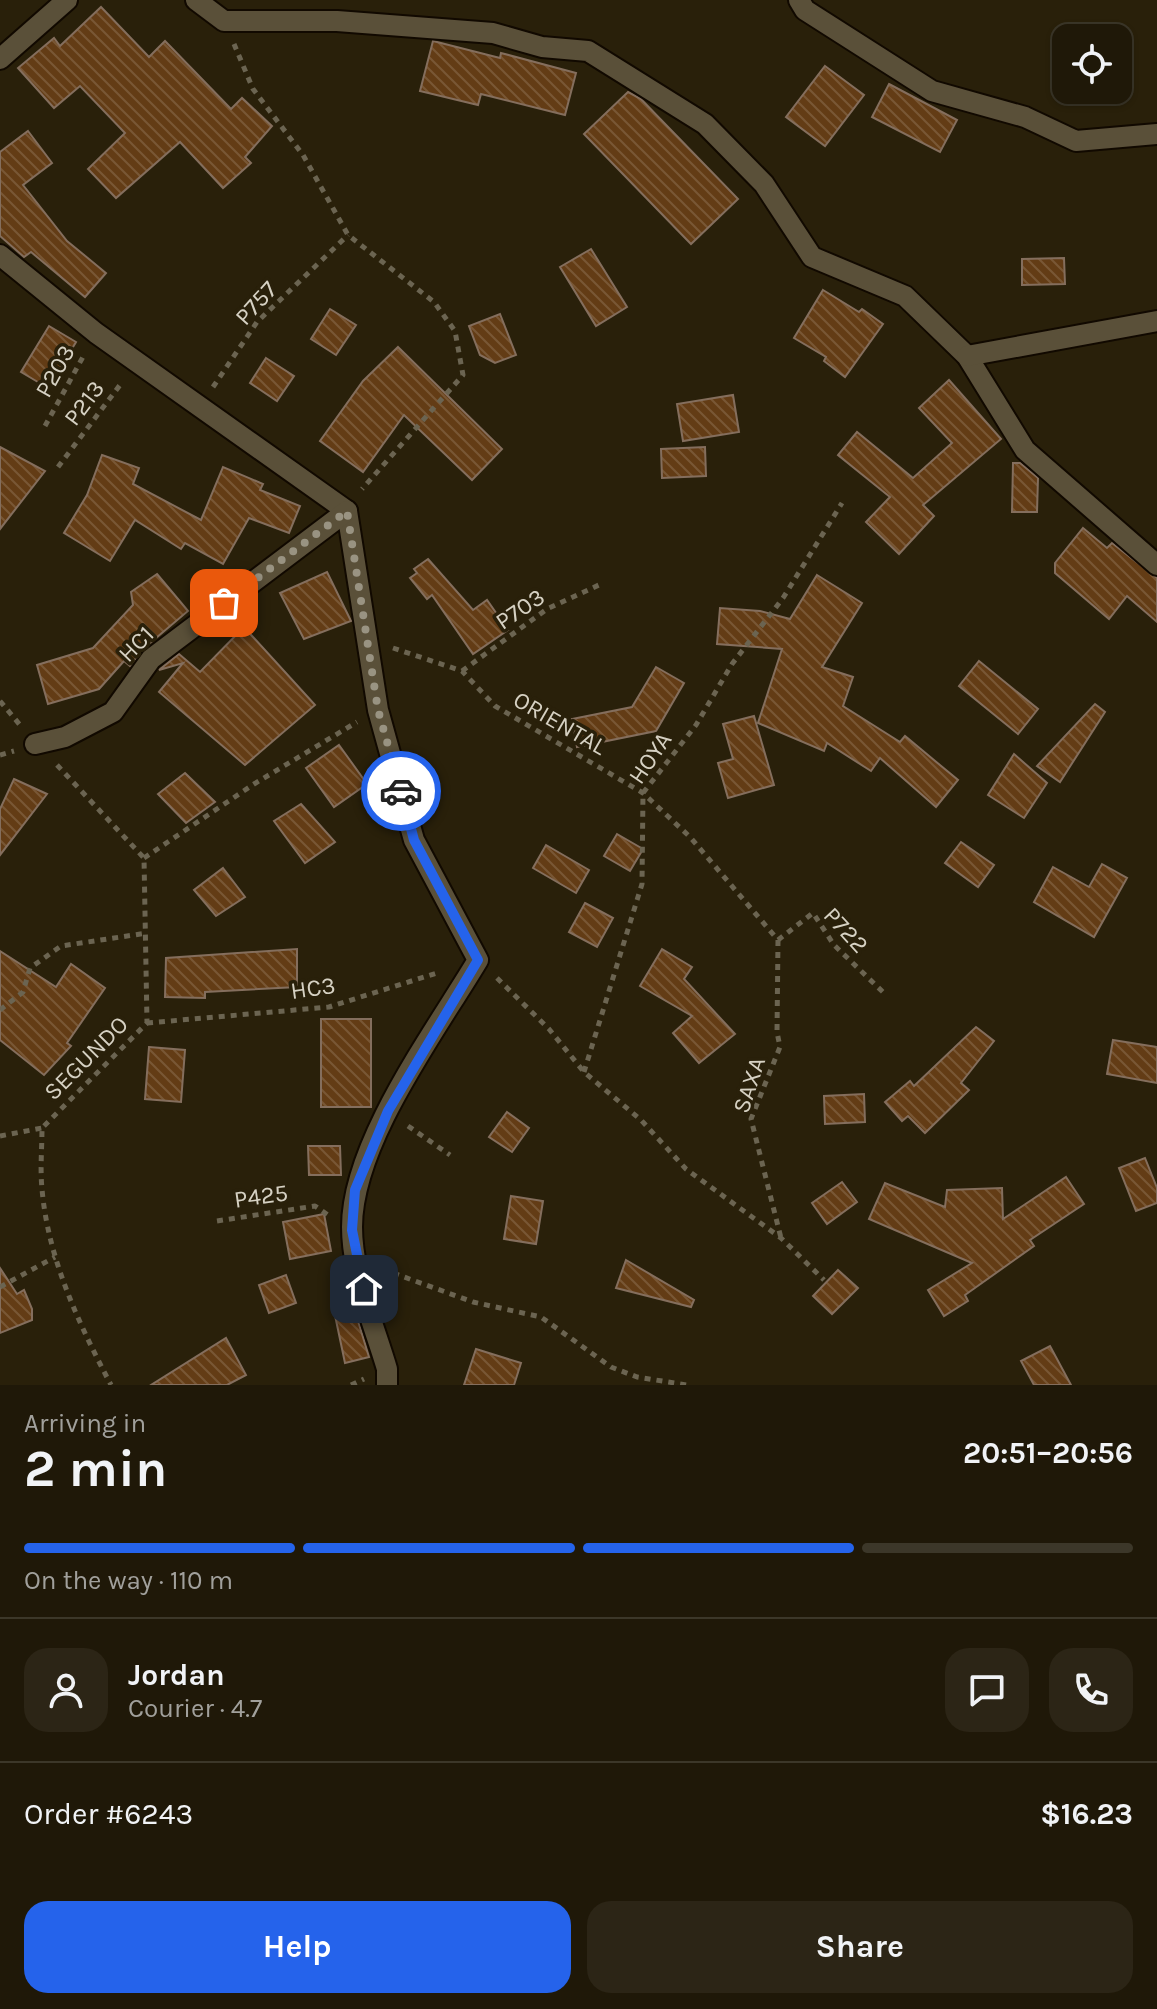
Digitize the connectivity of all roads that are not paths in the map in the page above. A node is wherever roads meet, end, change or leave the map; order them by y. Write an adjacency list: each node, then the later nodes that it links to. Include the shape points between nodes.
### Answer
1 (67, 0): 4 (street)
2 (196, 0): 8 (street, via 224,21 337,21 493,33 542,47 588,51 705,124 764,184 812,257 905,296)
3 (799, 0): 5 (street, via 805,10 932,91 1025,117 1076,141)
4 (0, 59)
5 (1157, 134)
6 (0, 255): 9 (street, via 96,333)
7 (1157, 321): 8 (street)
8 (967, 356): 10 (street, via 1025,450)
9 (347, 511): 11 (street, HC1, via 151,659 113,712 65,737); 12 (street, via 378,710 414,840 478,960 388,1111 355,1190 352,1230 357,1263)
10 (1157, 565)
11 (35, 744)
12 (387, 1385)

